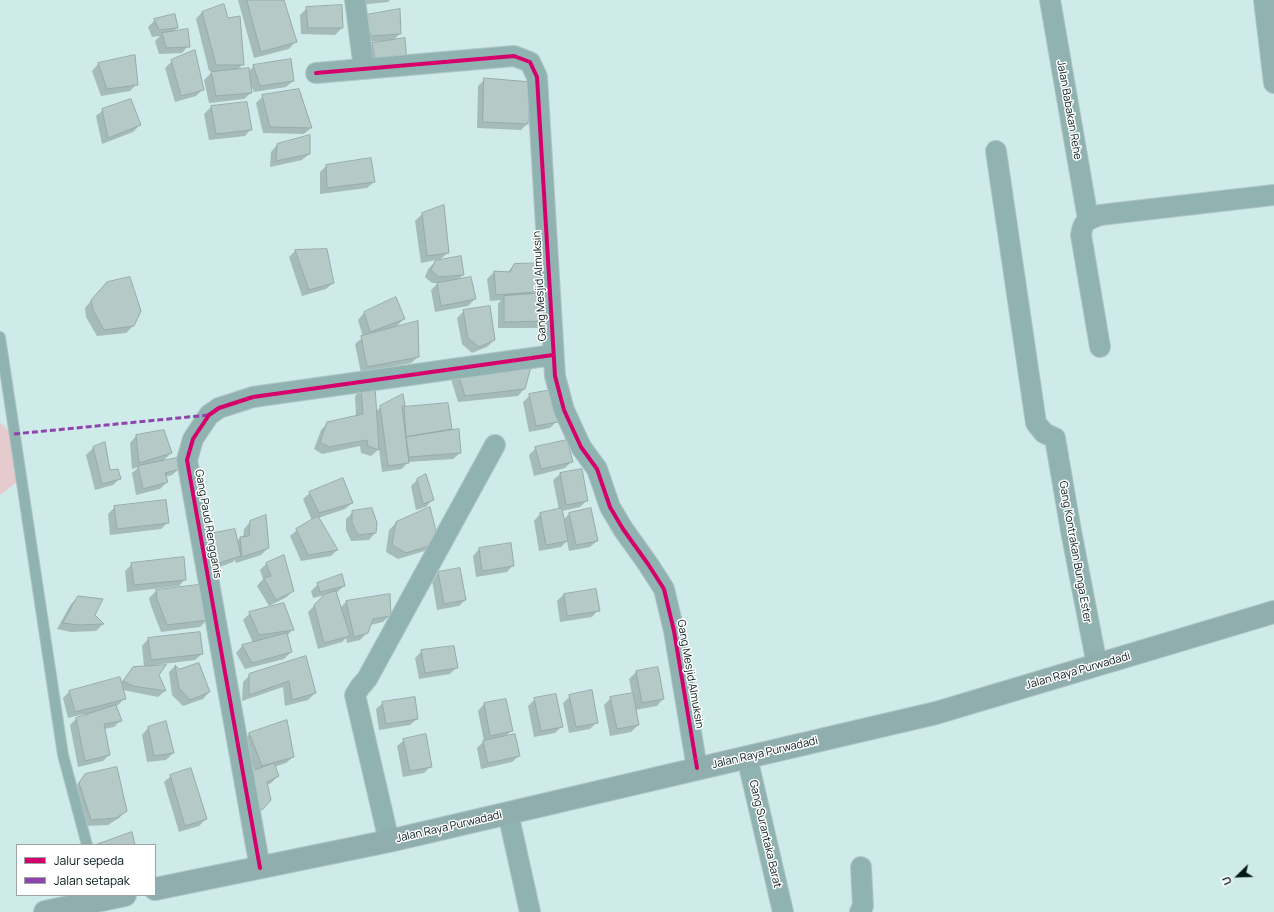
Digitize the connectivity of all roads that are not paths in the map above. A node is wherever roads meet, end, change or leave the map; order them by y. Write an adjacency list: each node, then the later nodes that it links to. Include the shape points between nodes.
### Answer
1 (355, 0): 4 (street)
2 (1050, 0): 9 (street, Jalan Babakan Rehe)
3 (1264, 0): 6 (street)
4 (364, 69): 5 (street, Gang Mesjid Almuksin); 12 (street, Gang Mesjid Almuksin, via 514,56 530,62 537,77)
5 (316, 73)
6 (1274, 83)
7 (996, 151): 15 (street, Gang Kontrakan Bunga Ester, via 1036,423 1044,433 1055,438 1070,531)
8 (1274, 195): 9 (street, via 1100,215)
9 (1088, 219): 11 (street, via 1082,226 1081,235)
10 (0, 337): 20 (lane, via 63,755)
11 (1100, 347)
12 (553, 355): 17 (street, Gang Mesjid Almuksin, via 555,376 564,410 578,441 596,469 610,507 664,589 674,631); 22 (street, Gang Paud Rengganis, via 253,397 219,408 209,415 193,439 187,460)
13 (495, 445): 19 (street, via 367,679 355,695)
14 (1274, 612): 15 (main road, Jalan Raya Purwadadi)
15 (1097, 665): 16 (main road, Jalan Raya Purwadadi, via 936,712)
16 (747, 757): 17 (main road, Jalan Raya Purwadadi); 28 (street, Gang Surantaka Barat)
17 (697, 768): 18 (main road, Jalan Raya Purwadadi)
18 (508, 813): 19 (main road, Jalan Raya Purwadadi); 27 (street)
19 (389, 841): 22 (main road, Jalan Raya Purwadadi)
20 (87, 844)
21 (861, 867): 29 (street, via 863,906)
22 (260, 868): 23 (main road, Jalan Raya Purwadadi)
23 (156, 889)
24 (122, 896): 25 (main road)
25 (102, 902): 26 (main road)
26 (45, 912)
27 (530, 912)
28 (784, 912)
29 (860, 912)

